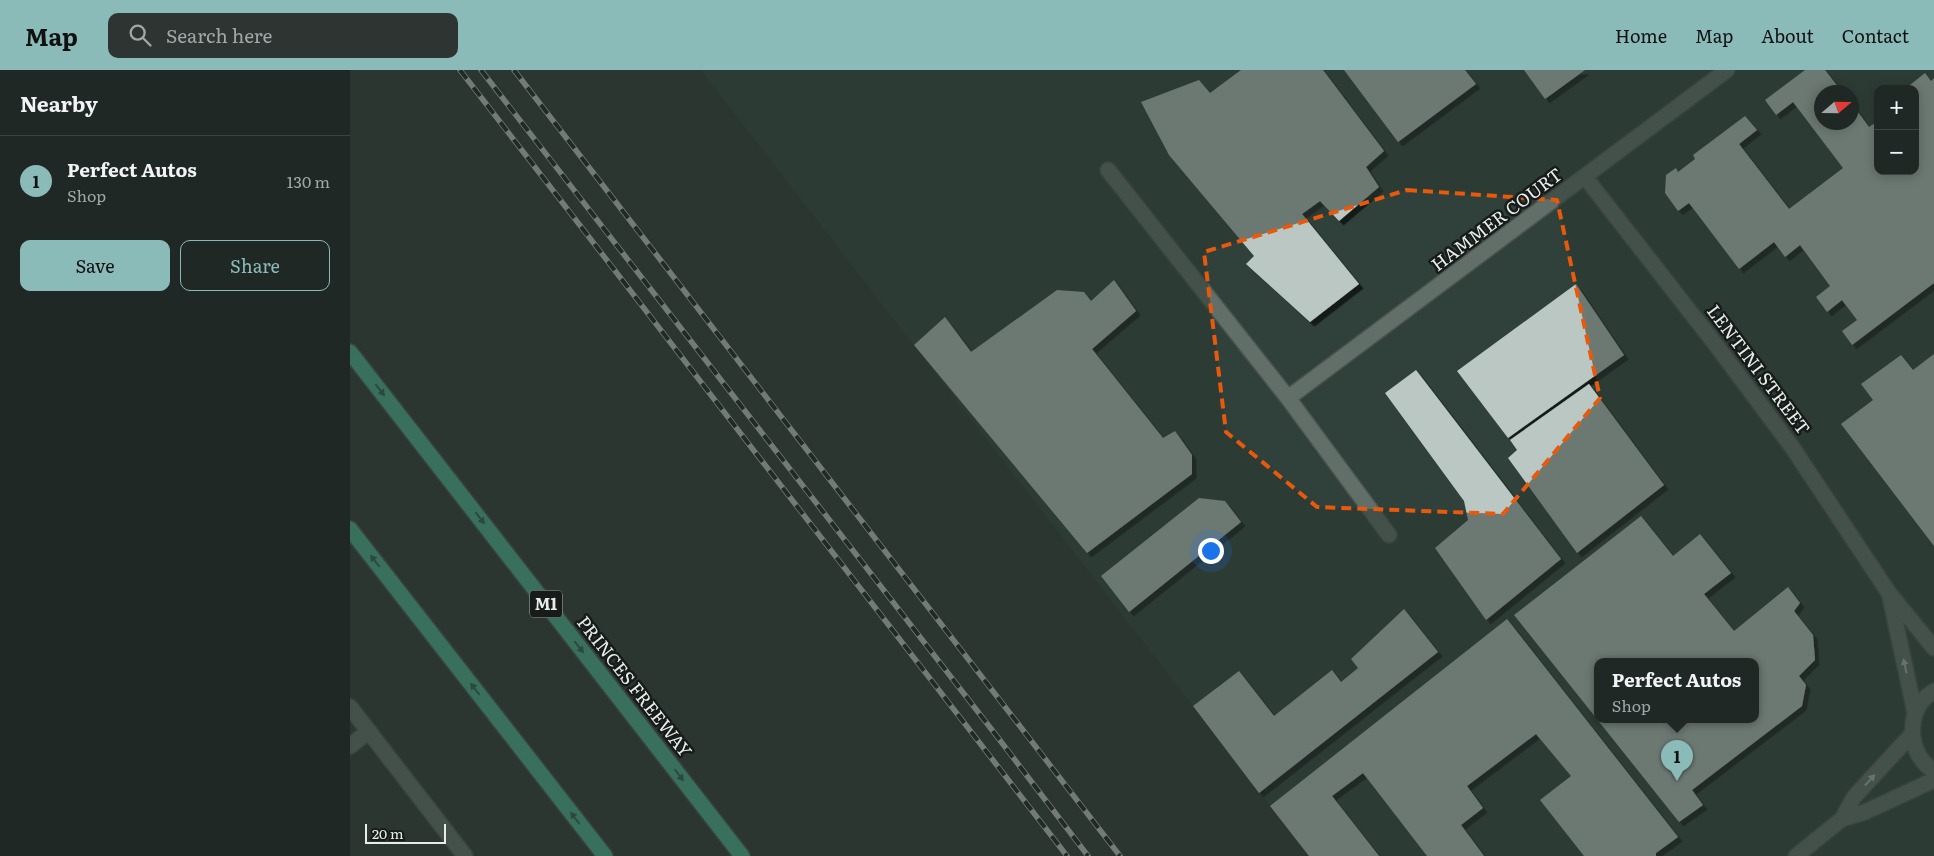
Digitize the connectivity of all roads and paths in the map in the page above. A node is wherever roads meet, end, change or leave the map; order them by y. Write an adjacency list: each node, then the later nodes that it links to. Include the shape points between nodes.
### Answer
1 (1727, 70): 3 (street, HAMMER COURT)
2 (1108, 170): 5 (street)
3 (1585, 177): 5 (street, HAMMER COURT); 8 (street, LENTINI STREET, via 1792,447)
4 (350, 352): 21 (highway, PRINCES FREEWAY / M1, one-way to 21)
5 (1288, 398): 7 (street)
6 (350, 529): 20 (highway, one-way to 6)
7 (1389, 535)
8 (1890, 593): 9 (street, LENTINI STREET); 12 (street, LENTINI STREET, one-way to 8)
9 (1934, 648)
10 (1934, 691): 12 (street)
11 (350, 706): 13 (street)
12 (1915, 713): 14 (street)
13 (369, 731): 15 (street); 19 (street)
14 (1912, 734): 16 (street, via 1916,752); 18 (street, one-way to 14, via 1854,797)
15 (350, 746)
16 (1934, 771)
17 (1934, 780): 18 (street, via 1865,812)
18 (1842, 819): 22 (street)
19 (465, 856)
20 (605, 856)
21 (742, 856)
22 (1796, 856)

